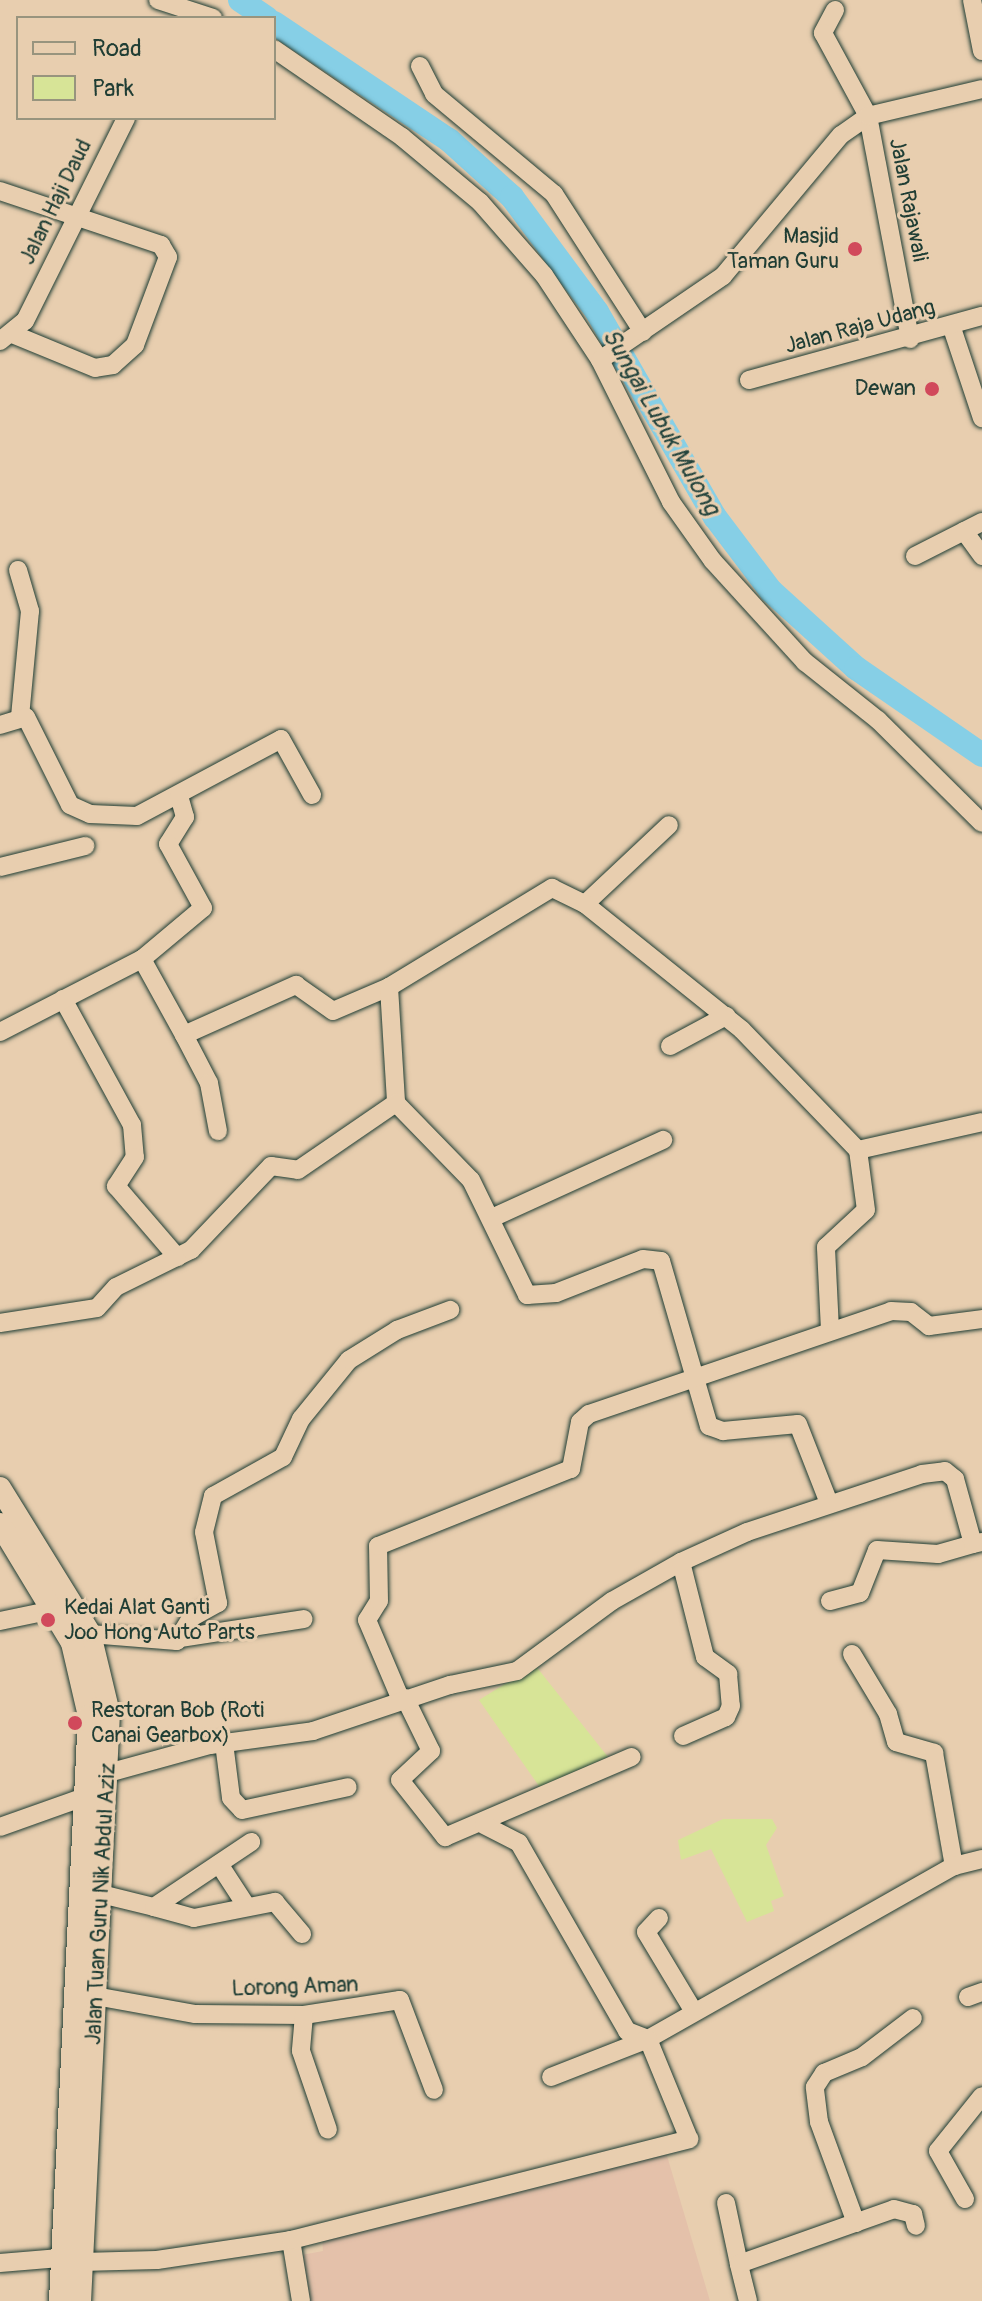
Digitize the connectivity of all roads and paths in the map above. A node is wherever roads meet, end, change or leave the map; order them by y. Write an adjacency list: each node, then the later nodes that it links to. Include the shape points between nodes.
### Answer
1 (158, 0): 4 (street)
2 (972, 0): 6 (street)
3 (835, 10): 9 (street, via 823,24 825,44)
4 (200, 16)
5 (276, 50): 18 (street, via 402,137 480,202 544,275)
6 (982, 51)
7 (420, 66): 15 (street, via 434,94 554,194)
8 (982, 89): 9 (street)
9 (868, 116): 15 (street, via 821,153 723,276); 17 (street, Jalan Rajawali)
10 (125, 120): 12 (street, Jalan Haji Daud)
11 (0, 191): 12 (street)
12 (74, 216): 16 (street, Jalan Haji Daud); 16 (street, via 165,250 135,345 113,365 95,368)
13 (982, 316): 14 (street, Jalan Raja Udang)
14 (952, 328): 17 (street, Jalan Raja Udang); 20 (street)
15 (639, 334): 18 (street)
16 (8, 338)
17 (910, 339): 19 (street, Jalan Raja Udang)
18 (601, 358): 30 (street, via 671,502 713,561 805,662 878,720)
19 (749, 380)
20 (982, 418)
21 (982, 522): 22 (street)
22 (964, 531): 23 (street); 24 (street)
23 (915, 556)
24 (982, 556)
25 (18, 570): 26 (street, via 30,611)
26 (20, 716): 27 (street); 29 (street, via 33,726 70,805 114,818)
27 (0, 725)
28 (312, 795): 29 (street, via 281,739)
29 (179, 796): 35 (street, via 185,817 168,844 203,908)
30 (982, 823)
31 (669, 825): 34 (street)
32 (85, 846): 33 (street)
33 (0, 867)
34 (585, 904): 36 (street, via 552,888); 38 (street)
35 (142, 959): 37 (street); 40 (street)
36 (389, 987): 40 (street, via 333,1011 302,984 290,986); 42 (street)
37 (63, 999): 39 (street); 48 (street, via 132,1123 135,1157 116,1186)
38 (726, 1016): 41 (street); 46 (street)
39 (0, 1032)
40 (184, 1035): 44 (street, via 209,1083)
41 (670, 1046)
42 (396, 1103): 47 (street, via 426,1127); 48 (street, via 298,1170 271,1166)
43 (982, 1122): 46 (street)
44 (218, 1131)
45 (663, 1140): 47 (street)
46 (858, 1150): 52 (street, via 866,1210 826,1247)
47 (494, 1217): 53 (street, via 517,1285 527,1295 556,1293 643,1259 661,1261)
48 (177, 1257): 51 (street, via 116,1287 87,1314)
49 (450, 1310): 64 (street, via 397,1330 349,1360 301,1419 283,1457 213,1496 204,1532 218,1603 191,1618)
50 (982, 1319): 52 (street, via 929,1326 911,1312 891,1311)
51 (0, 1323)
52 (830, 1330): 53 (street)
53 (691, 1380): 55 (street, via 718,1432 798,1424); 66 (street, via 589,1414 576,1433 576,1463 564,1473 374,1550 379,1601 367,1620)
54 (0, 1488): 63 (main road, Jalan Tuan Guru Nik Abdul Aziz)
55 (829, 1503): 57 (street, via 945,1471 958,1484); 58 (street)
56 (0, 1524): 60 (main road, Jalan Tuan Guru Nik Abdul Aziz)
57 (978, 1543): 59 (street, via 938,1554 877,1550 860,1593)
58 (681, 1562): 66 (street, via 612,1601 530,1665); 67 (street, via 705,1657 728,1674 731,1706 723,1719)
59 (830, 1601)
60 (53, 1610): 62 (street); 72 (main road, Jalan Tuan Guru Nik Abdul Aziz, via 84,1678)
61 (304, 1619): 64 (street)
62 (0, 1621)
63 (90, 1634): 64 (street, via 166,1643); 70 (main road, Jalan Tuan Guru Nik Abdul Aziz, via 105,1682)
64 (180, 1638)
65 (852, 1654): 78 (street, via 888,1714 896,1742 934,1753)
66 (403, 1699): 68 (street, via 313,1731); 73 (street, via 431,1751 400,1780 445,1837)
67 (683, 1736)
68 (224, 1743): 70 (street); 71 (street, via 231,1798 242,1810)
69 (632, 1757): 73 (street)
70 (108, 1773): 79 (main road, Jalan Tuan Guru Nik Abdul Aziz)
71 (348, 1787)
72 (87, 1796): 74 (street); 92 (main road, Jalan Tuan Guru Nik Abdul Aziz)
73 (484, 1825): 88 (street, via 519,1843 627,2031)
74 (0, 1827)
75 (251, 1842): 77 (street)
76 (982, 1859): 78 (street)
77 (219, 1864): 80 (street); 81 (street)
78 (954, 1866): 85 (street)
79 (101, 1894): 80 (street); 84 (main road, Jalan Tuan Guru Nik Abdul Aziz)
80 (154, 1907): 81 (street, via 191,1918)
81 (247, 1907): 83 (street, via 279,1902)
82 (659, 1918): 85 (street, via 646,1932)
83 (302, 1934)
84 (95, 1996): 86 (street, Lorong Aman, via 195,2014); 92 (main road, Jalan Tuan Guru Nik Abdul Aziz)
85 (694, 2012): 88 (street)
86 (304, 2015): 90 (street, Lorong Aman, via 400,2000); 93 (street, via 302,2054)
87 (913, 2018): 96 (street, via 862,2057 824,2073 815,2087 819,2122)
88 (648, 2039): 89 (street); 98 (street, via 689,2139)
89 (551, 2077)
90 (434, 2090)
91 (982, 2096): 94 (street, via 938,2151)
92 (79, 2103): 99 (main road, Jalan Tuan Guru Nik Abdul Aziz)
93 (328, 2130)
94 (965, 2199)
95 (726, 2203): 101 (street)
96 (856, 2223): 97 (street, via 906,2208); 101 (street)
97 (916, 2226)
98 (291, 2240): 99 (street, via 157,2260); 104 (street)
99 (71, 2260): 100 (street); 102 (main road, Jalan Tuan Guru Nik Abdul Aziz); 103 (main road, Jalan Tuan Guru Nik Abdul Aziz)
100 (0, 2263)
101 (739, 2264): 105 (street)
102 (60, 2301)
103 (80, 2301)
104 (301, 2301)
105 (748, 2301)

